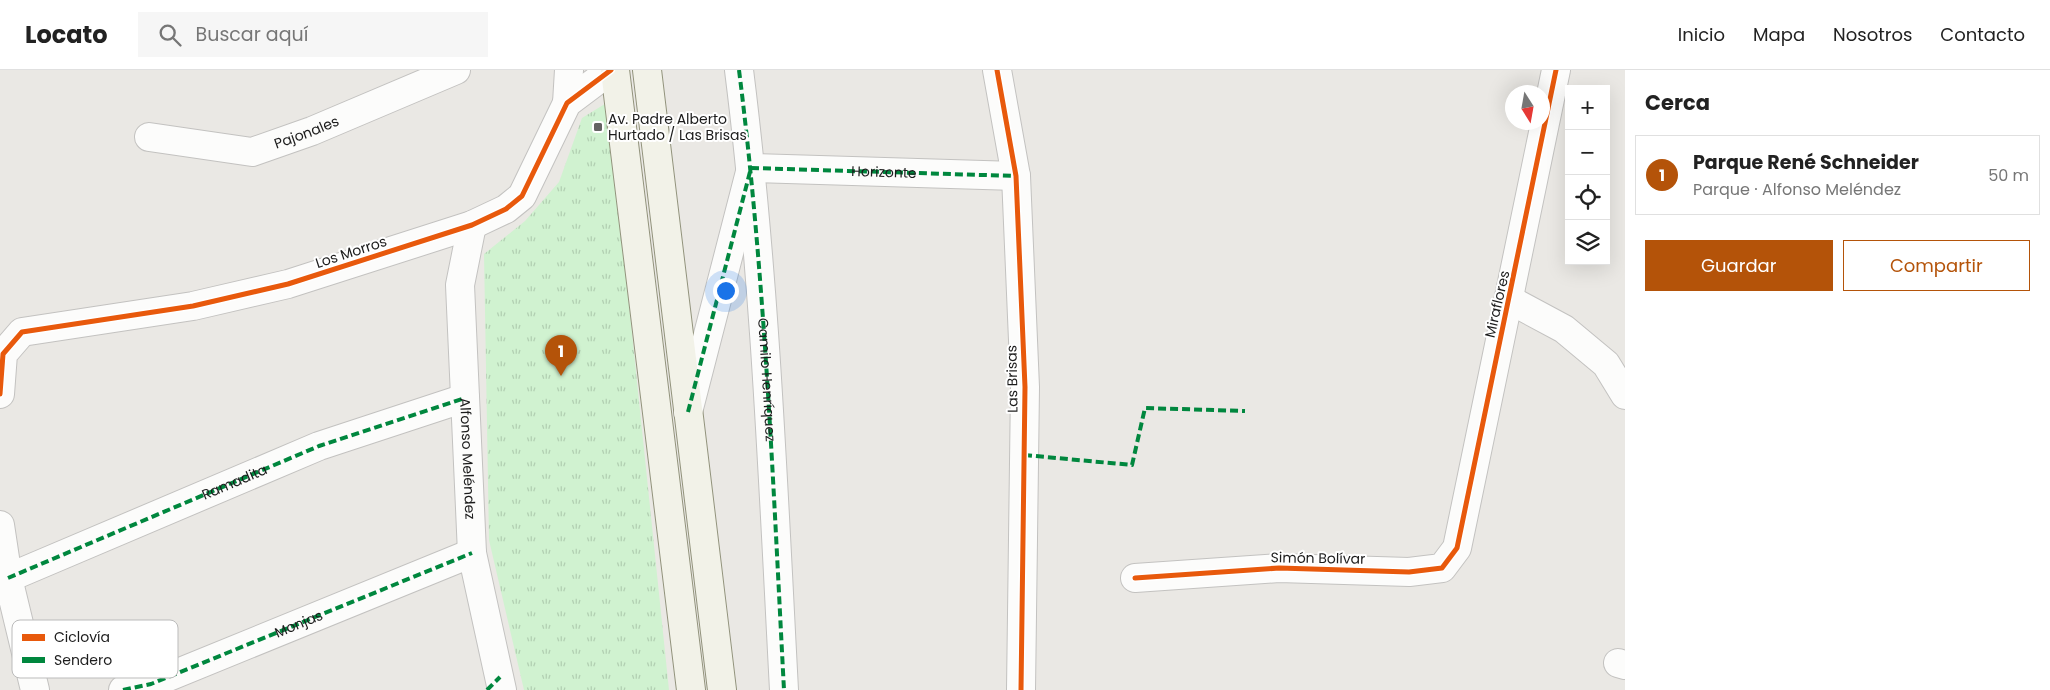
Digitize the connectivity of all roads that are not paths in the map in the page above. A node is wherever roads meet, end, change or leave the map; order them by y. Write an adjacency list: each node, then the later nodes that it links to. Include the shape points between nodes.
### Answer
1 (456, 70): 10 (street, Pajonales, via 312,131 252,152)
2 (569, 70): 9 (street)
3 (611, 70): 9 (street, Los Morros)
4 (615, 70): 29 (main road)
5 (647, 70): 18 (main road)
6 (739, 70): 11 (street, Camilo Henríquez)
7 (997, 70): 12 (street, Las Brisas)
8 (1556, 70): 14 (street, Miraflores)
9 (567, 103): 13 (street, Los Morros, via 522,196 506,209)
10 (149, 136)
11 (751, 168): 12 (street, Horizonte); 18 (street); 31 (street, Camilo Henríquez)
12 (1016, 176): 32 (street, Las Brisas, via 1025,387)
13 (472, 225): 15 (street, Los Morros, via 278,286 193,306 22,332 3,354); 17 (street, Alfonso Meléndez, via 460,284)
14 (1510, 300): 16 (street, via 1564,329 1606,364); 21 (street, Miraflores, via 1489,385 1457,548)
15 (0, 394)
16 (1625, 396)
17 (465, 398): 20 (street, Alfonso Meléndez); 22 (street, Ramadita, via 319,446)
18 (688, 412): 30 (main road)
19 (0, 525): 22 (street)
20 (472, 552): 25 (street, Monjas); 27 (street, Alfonso Meléndez)
21 (1442, 568): 23 (street, Simón Bolívar, via 1409,572 1279,568)
22 (8, 578): 24 (street)
23 (1134, 578)
24 (18, 620)
25 (178, 673)
26 (166, 678): 28 (street, Monjas)
27 (496, 686)
28 (123, 690)
29 (691, 690)
30 (722, 690)
31 (784, 690)
32 (1021, 690)

